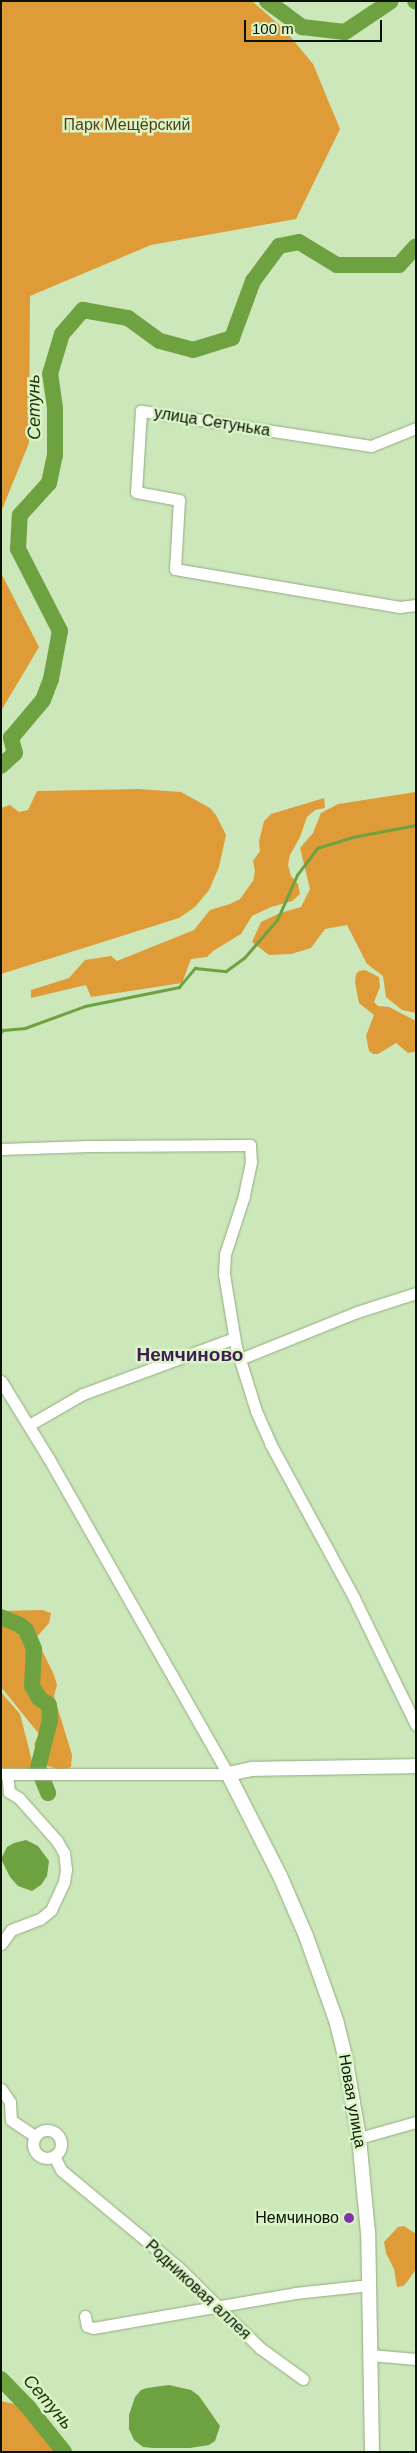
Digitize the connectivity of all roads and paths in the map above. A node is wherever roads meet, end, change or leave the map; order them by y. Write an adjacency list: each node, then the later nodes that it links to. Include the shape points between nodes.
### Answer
1 (416, 428): 2 (street, улица Сетунька, via 371,446 141,411 136,492 179,500 175,569 400,607)
2 (416, 605)
3 (1, 1149): 5 (street, via 250,1145 251,1162 244,1196 225,1254 224,1274)
4 (416, 1293): 6 (street, via 357,1312)
5 (234, 1338): 6 (street); 8 (street, via 84,1394)
6 (240, 1359): 9 (street, via 256,1411 271,1445 354,1598)
7 (1, 1381): 8 (street)
8 (28, 1425): 12 (street)
9 (416, 1725)
10 (416, 1766): 12 (street, via 252,1770)
11 (4, 1774): 12 (street); 13 (street, via 9,1792 57,1841 64,1853 66,1868 62,1888 51,1910 40,1919 11,1930)
12 (228, 1774): 17 (street, Новая улица, via 283,1884 327,1992 345,2056)
13 (1, 1944)
14 (1, 2089): 16 (street, via 10,2102 11,2120)
15 (416, 2122): 17 (street)
16 (35, 2136): 18 (street, via 33,2146 39,2156); 18 (street, via 44,2130 55,2132 61,2142)
17 (360, 2138): 19 (street, Новая улица)
18 (54, 2156): 20 (street, Родниковая аллея, via 61,2170 178,2267)
19 (370, 2285): 20 (street); 22 (street, Новая улица)
20 (216, 2306): 21 (street, via 93,2328 87,2326); 24 (street, Родниковая аллея, via 260,2348)
21 (85, 2316)
22 (370, 2355): 23 (street); 25 (street, Новая улица)
23 (416, 2359)
24 (303, 2380)
25 (372, 2452)

